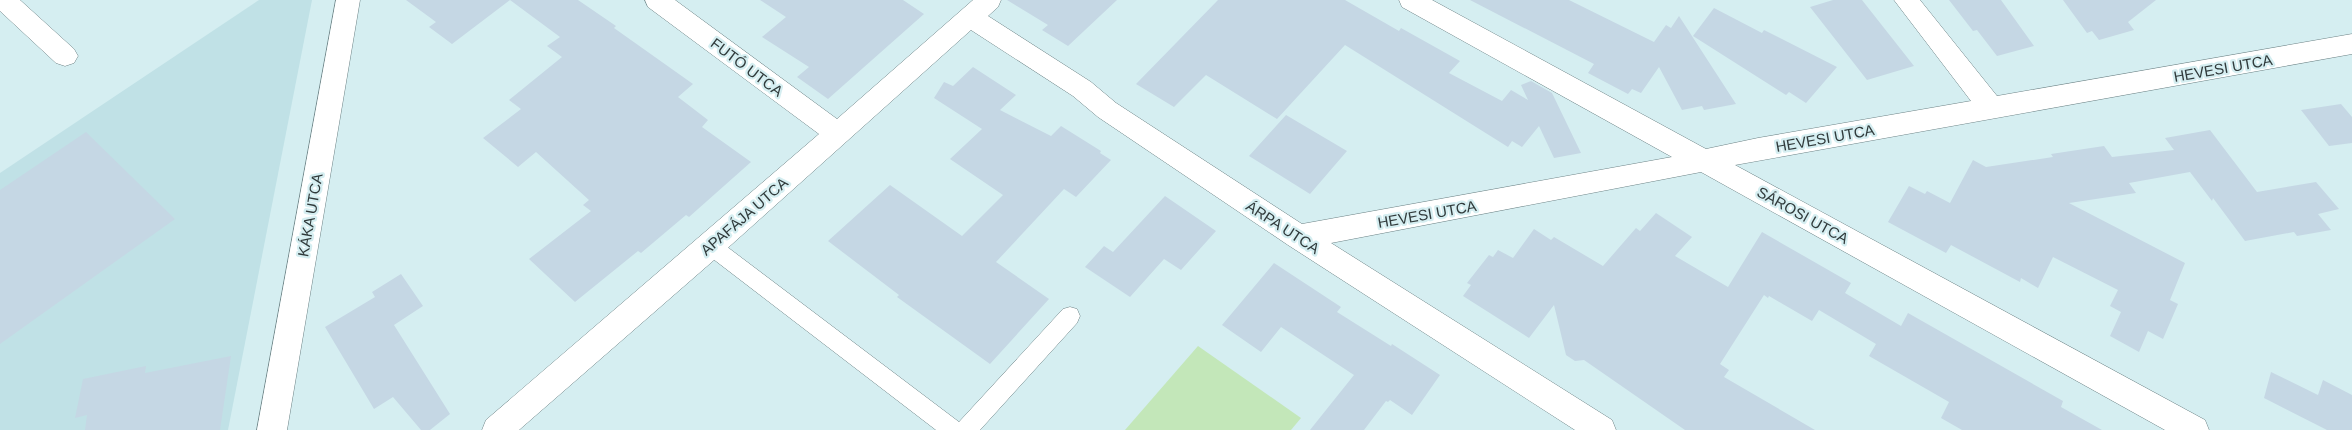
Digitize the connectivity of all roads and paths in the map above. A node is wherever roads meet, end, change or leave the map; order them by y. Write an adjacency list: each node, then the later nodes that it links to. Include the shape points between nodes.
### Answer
1 (4, 0): 8 (street)
2 (348, 0): 15 (street, KÁKA UTCA)
3 (1411, 0): 11 (street, SÁROSI UTCA)
4 (1906, 0): 9 (street)
5 (666, 3): 10 (street, FUTÓ UTCA)
6 (979, 8): 10 (street, APAFÁJA UTCA); 12 (street, ÁRPA UTCA, via 1107,110)
7 (2352, 44): 9 (street, HEVESI UTCA)
8 (65, 56)
9 (1992, 109): 11 (street, HEVESI UTCA)
10 (838, 134): 13 (street, APAFÁJA UTCA)
11 (1704, 161): 12 (street, HEVESI UTCA); 20 (street, SÁROSI UTCA)
12 (1298, 237): 19 (street, ÁRPA UTCA)
13 (712, 246): 16 (street, APAFÁJA UTCA); 17 (lane)
14 (1070, 316): 18 (lane)
15 (272, 430)
16 (497, 430)
17 (952, 430)
18 (966, 430)
19 (1601, 430)
20 (2194, 430)

